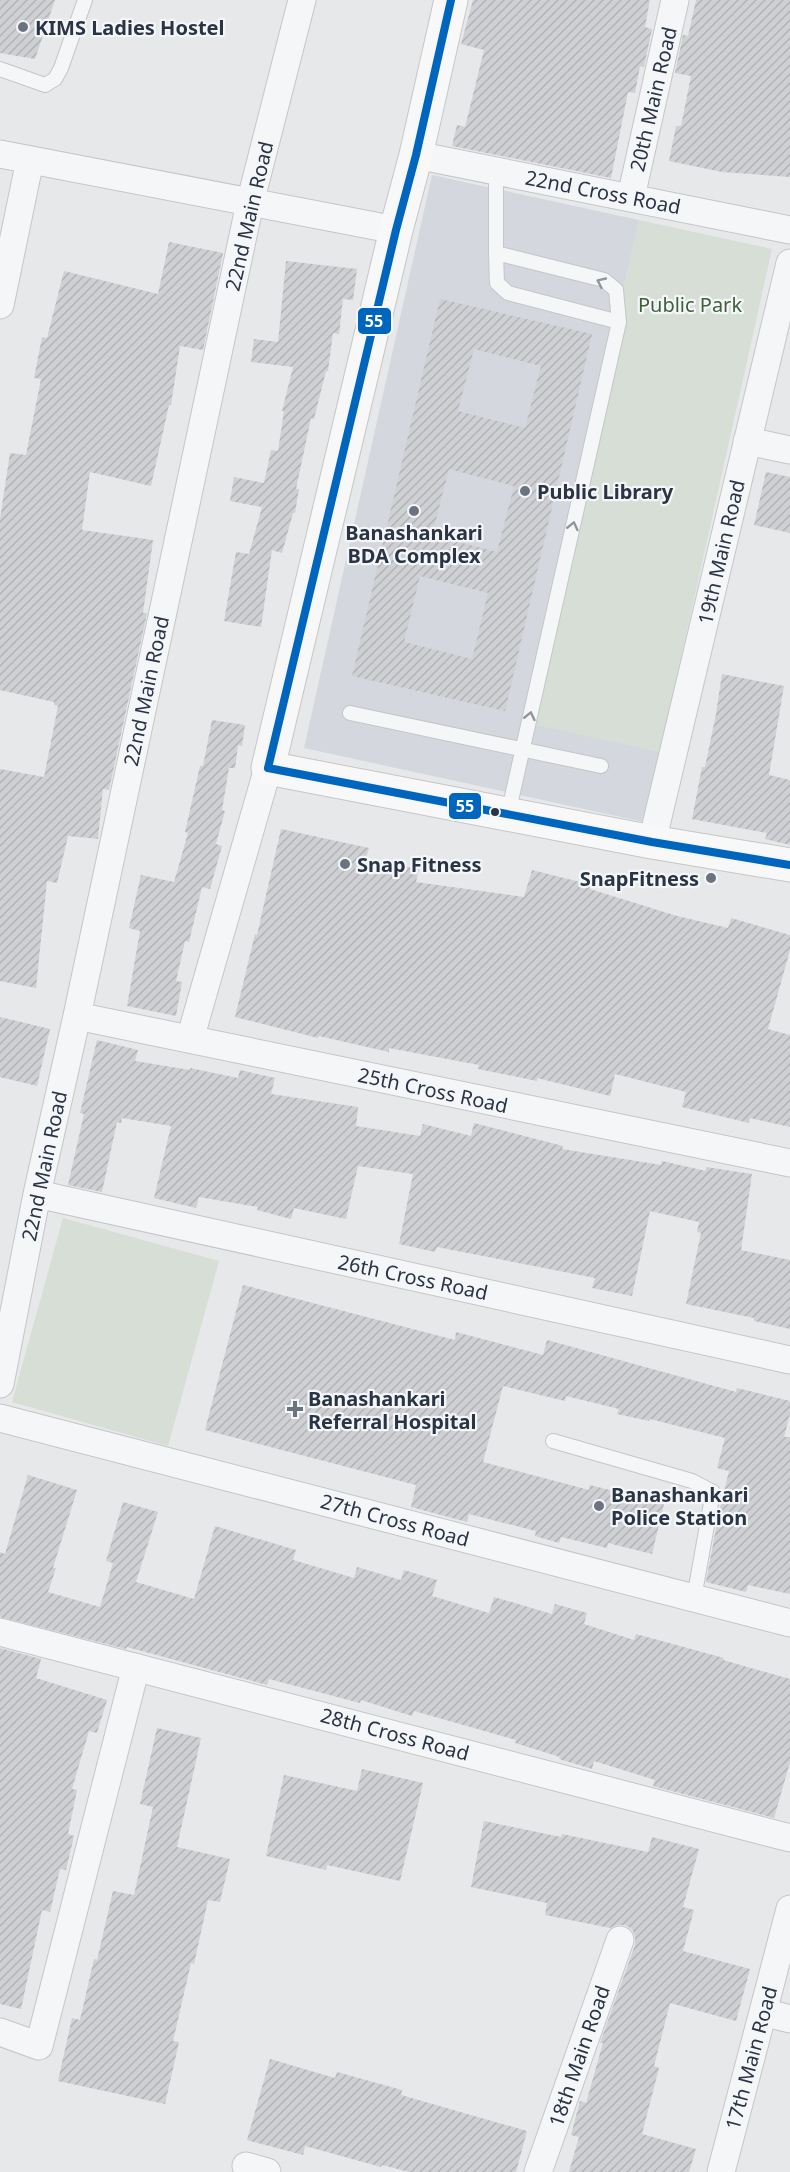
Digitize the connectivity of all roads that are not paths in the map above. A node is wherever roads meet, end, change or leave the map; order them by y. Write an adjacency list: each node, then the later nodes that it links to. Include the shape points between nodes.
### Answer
1 (85, 0): 5 (lane, via 55,79 45,85)
2 (302, 0): 11 (street, 22nd Main Road)
3 (451, 0): 7 (street)
4 (675, 0): 10 (street, 20th Main Road)
5 (0, 69)
6 (0, 153): 8 (street)
7 (416, 155): 9 (street, 22nd Cross Road); 12 (street)
8 (30, 160): 11 (street); 16 (street)
9 (496, 171): 10 (street, 22nd Cross Road); 14 (lane)
10 (632, 197): 13 (street, 22nd Cross Road)
11 (250, 202): 12 (street); 27 (street, 22nd Main Road)
12 (396, 230): 23 (street)
13 (790, 230)
14 (496, 253): 17 (lane, one-way to 14, via 616,290 604,280); 17 (lane, via 497,283 508,293)
15 (790, 262): 18 (street, 19th Main Road)
16 (0, 305)
17 (619, 322): 21 (lane, one-way to 17)
18 (747, 441): 19 (street); 25 (street, 19th Main Road)
19 (790, 450)
20 (350, 713): 21 (lane)
21 (522, 750): 22 (lane); 24 (lane)
22 (601, 766)
23 (268, 768): 24 (street); 28 (street)
24 (507, 814): 25 (street)
25 (652, 842): 26 (street)
26 (790, 865)
27 (77, 1016): 28 (street, 25th Cross Road); 30 (street, 22nd Main Road)
28 (190, 1039): 29 (street, 25th Cross Road)
29 (790, 1163)
30 (37, 1194): 31 (street, 26th Cross Road); 32 (street, 22nd Main Road)
31 (790, 1360)
32 (0, 1384)
33 (0, 1418): 35 (street, 27th Cross Road)
34 (553, 1441): 35 (lane, via 692,1481 713,1492)
35 (694, 1598): 36 (street, 27th Cross Road)
36 (790, 1623)
37 (0, 1632): 38 (street, 28th Cross Road)
38 (136, 1667): 39 (street, 28th Cross Road); 44 (street, via 39,2046)
39 (790, 1838)
40 (790, 1909): 42 (street, 17th Main Road)
41 (620, 1940): 45 (street, 18th Main Road)
42 (763, 2012): 43 (street); 46 (street, 17th Main Road)
43 (790, 2019)
44 (0, 2032)
45 (538, 2172)
46 (721, 2172)

